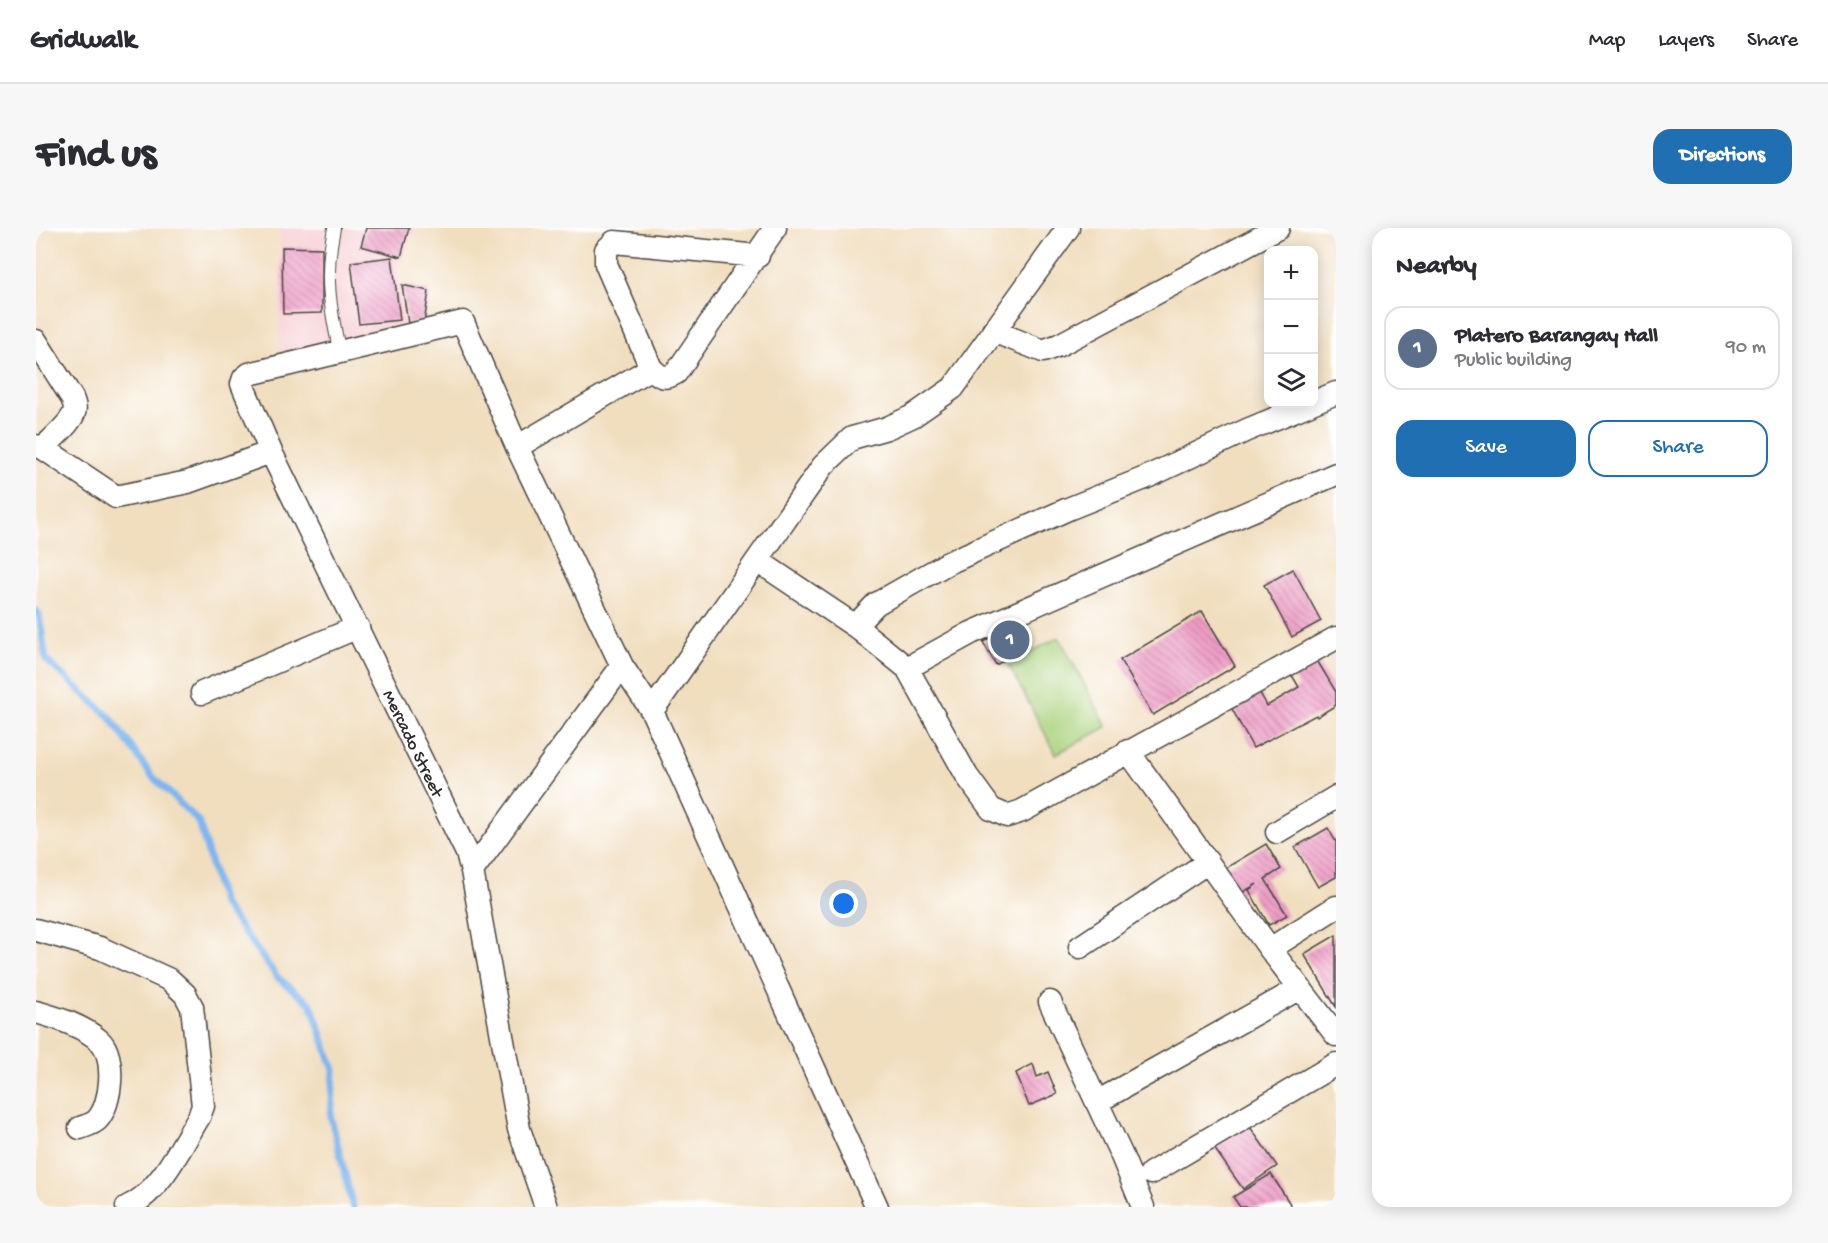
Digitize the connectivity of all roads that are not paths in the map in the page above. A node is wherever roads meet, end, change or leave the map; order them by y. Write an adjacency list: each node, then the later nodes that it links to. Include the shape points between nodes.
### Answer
1 (334, 228): 8 (lane, via 330,308)
2 (775, 228): 5 (street)
3 (1068, 228): 6 (street)
4 (1278, 228): 6 (street, via 1043,351)
5 (758, 256): 9 (street, via 676,374 660,377); 9 (street, via 614,242 606,250 606,264)
6 (993, 331): 17 (street, via 953,388 913,416 852,438 823,466)
7 (36, 341): 13 (street, via 75,407 71,419)
8 (340, 354): 14 (street, via 464,322); 15 (street, Mercado Street, via 244,378 245,393)
9 (651, 368): 14 (street)
10 (1336, 393): 11 (street)
11 (1318, 400)
12 (1300, 408): 18 (street, via 948,563 876,604)
13 (39, 447): 15 (street, via 116,496 188,482)
14 (517, 447): 21 (street)
15 (270, 452): 19 (street, Mercado Street)
16 (1336, 474): 22 (street, via 971,633)
17 (758, 561): 18 (street); 24 (street)
18 (855, 626): 22 (street)
19 (358, 627): 23 (street); 29 (street, Mercado Street, via 467,853)
20 (1336, 638): 25 (street)
21 (622, 666): 24 (street); 29 (street)
22 (907, 668): 25 (street, via 967,776 990,809 1007,816)
23 (202, 693)
24 (652, 711): 44 (street)
25 (1128, 752): 28 (street)
26 (1336, 797): 27 (street)
27 (1277, 832)
28 (1208, 862): 32 (street); 33 (street)
29 (472, 871): 43 (street, Mercado Street, via 519,1129)
30 (1336, 908): 33 (street)
31 (36, 930): 42 (street, via 100,948 170,980 192,1006 202,1106 199,1117 153,1190)
32 (1080, 947)
33 (1270, 949): 34 (street)
34 (1300, 988): 37 (street); 39 (street)
35 (1050, 1002): 39 (street)
36 (36, 1012): 40 (street, via 79,1027 101,1042 109,1053 106,1106 96,1122)
37 (1336, 1035)
38 (1336, 1064): 41 (street)
39 (1097, 1102): 45 (street)
40 (80, 1128)
41 (1151, 1173)
42 (127, 1207)
43 (546, 1207)
44 (877, 1207)
45 (1143, 1207)

